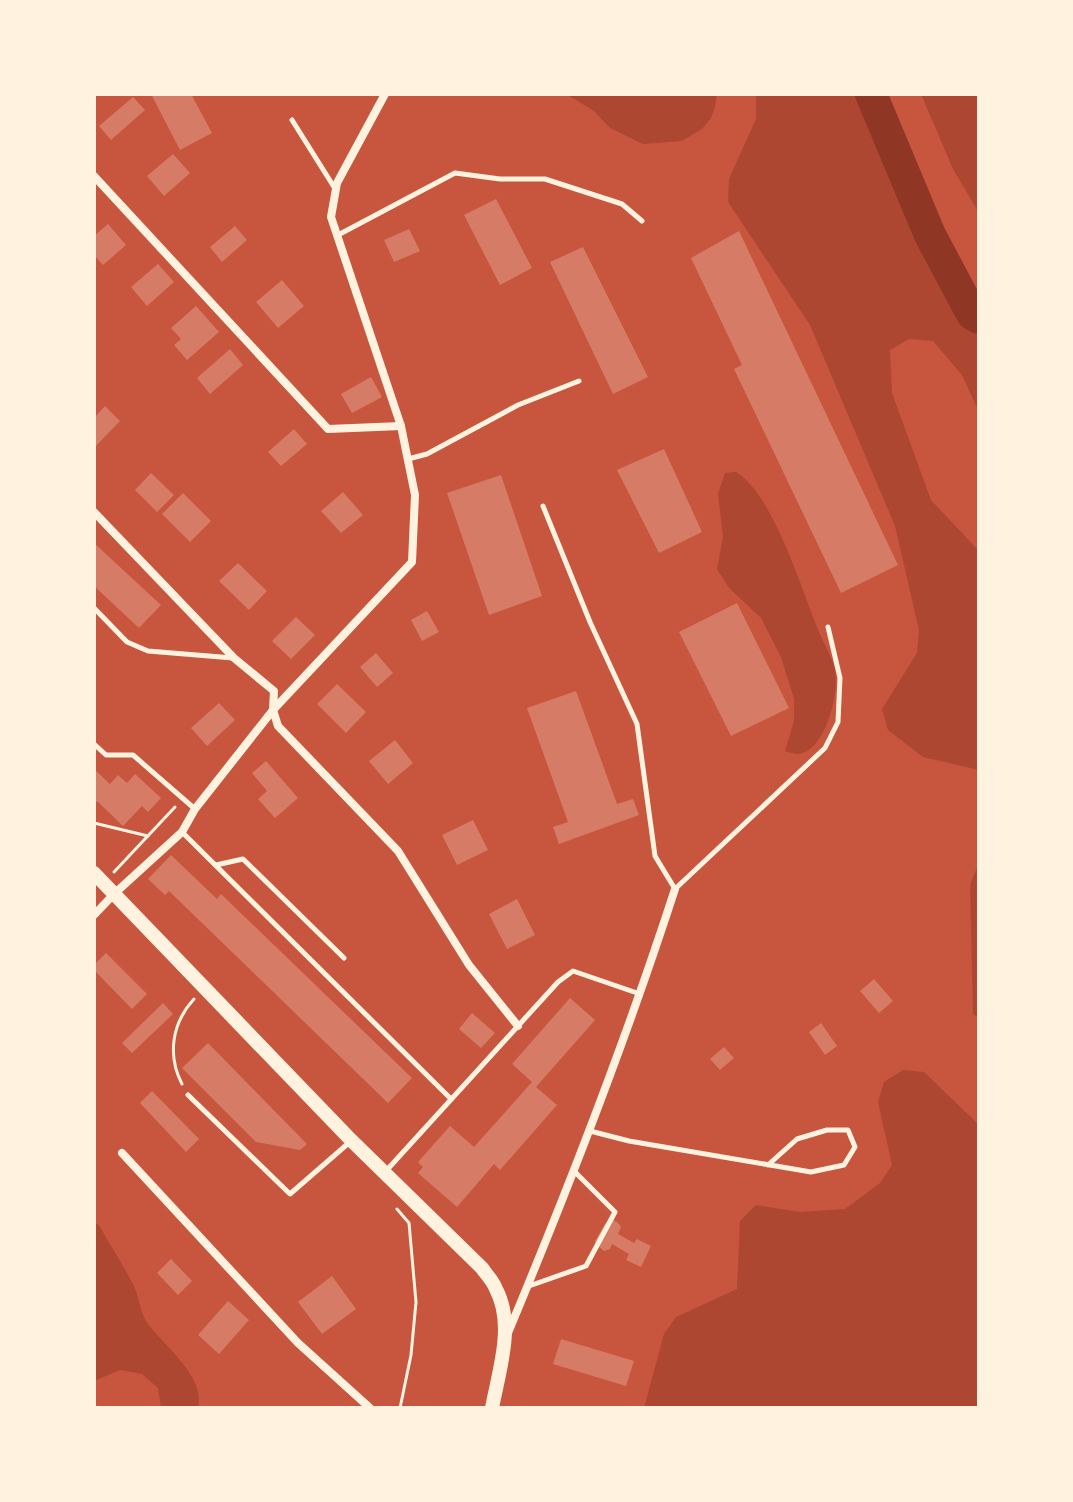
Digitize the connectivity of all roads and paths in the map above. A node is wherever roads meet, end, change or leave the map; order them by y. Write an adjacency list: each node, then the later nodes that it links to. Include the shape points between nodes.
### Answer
1 (385, 94): 4 (street)
2 (292, 120): 4 (lane)
3 (94, 176): 8 (street, via 328,429)
4 (336, 189): 6 (street, via 331,217)
5 (642, 221): 6 (lane, via 622,204 545,179 455,173)
6 (337, 235): 8 (street)
7 (579, 381): 9 (lane)
8 (401, 426): 9 (street)
9 (408, 459): 15 (street, via 415,495 412,562)
10 (543, 506): 24 (lane, via 637,724 655,856)
11 (94, 512): 14 (street)
12 (94, 608): 14 (lane, via 127,642 148,651)
13 (828, 627): 24 (lane, via 840,678 838,722 825,748)
14 (234, 658): 15 (street, via 274,691)
15 (273, 710): 18 (street); 29 (street, via 278,726 398,851 469,965)
16 (94, 744): 17 (lane, via 106,755 133,755)
17 (183, 799): 18 (lane); 21 (path)
18 (195, 809): 20 (street)
19 (94, 823): 21 (path)
20 (182, 832): 22 (lane); 23 (street)
21 (148, 836): 23 (path)
22 (215, 865): 26 (lane, via 243,859); 31 (lane)
23 (104, 883): 25 (street); 33 (street)
24 (675, 889): 28 (street)
25 (94, 915)
26 (344, 958)
27 (199, 993): 30 (path, via 183,1011 174,1040 176,1072)
28 (641, 995): 29 (lane, via 573,971); 32 (street)
29 (518, 1026): 31 (lane)
30 (188, 1095): 33 (lane, via 290,1194)
31 (451, 1099): 37 (lane)
32 (590, 1131): 35 (lane); 36 (street)
33 (351, 1140): 37 (street)
34 (122, 1153): 41 (street, via 298,1343)
35 (768, 1165): 35 (lane, via 811,1172 844,1165 855,1147 848,1130 827,1130 797,1139)
36 (574, 1171): 39 (street); 39 (lane, via 615,1212 586,1266)
37 (384, 1172): 40 (street, via 482,1268 497,1289)
38 (395, 1204): 42 (path, via 409,1223 416,1302)
39 (528, 1286): 40 (street)
40 (505, 1341): 43 (street)
41 (370, 1408)
42 (400, 1408)
43 (492, 1408)

